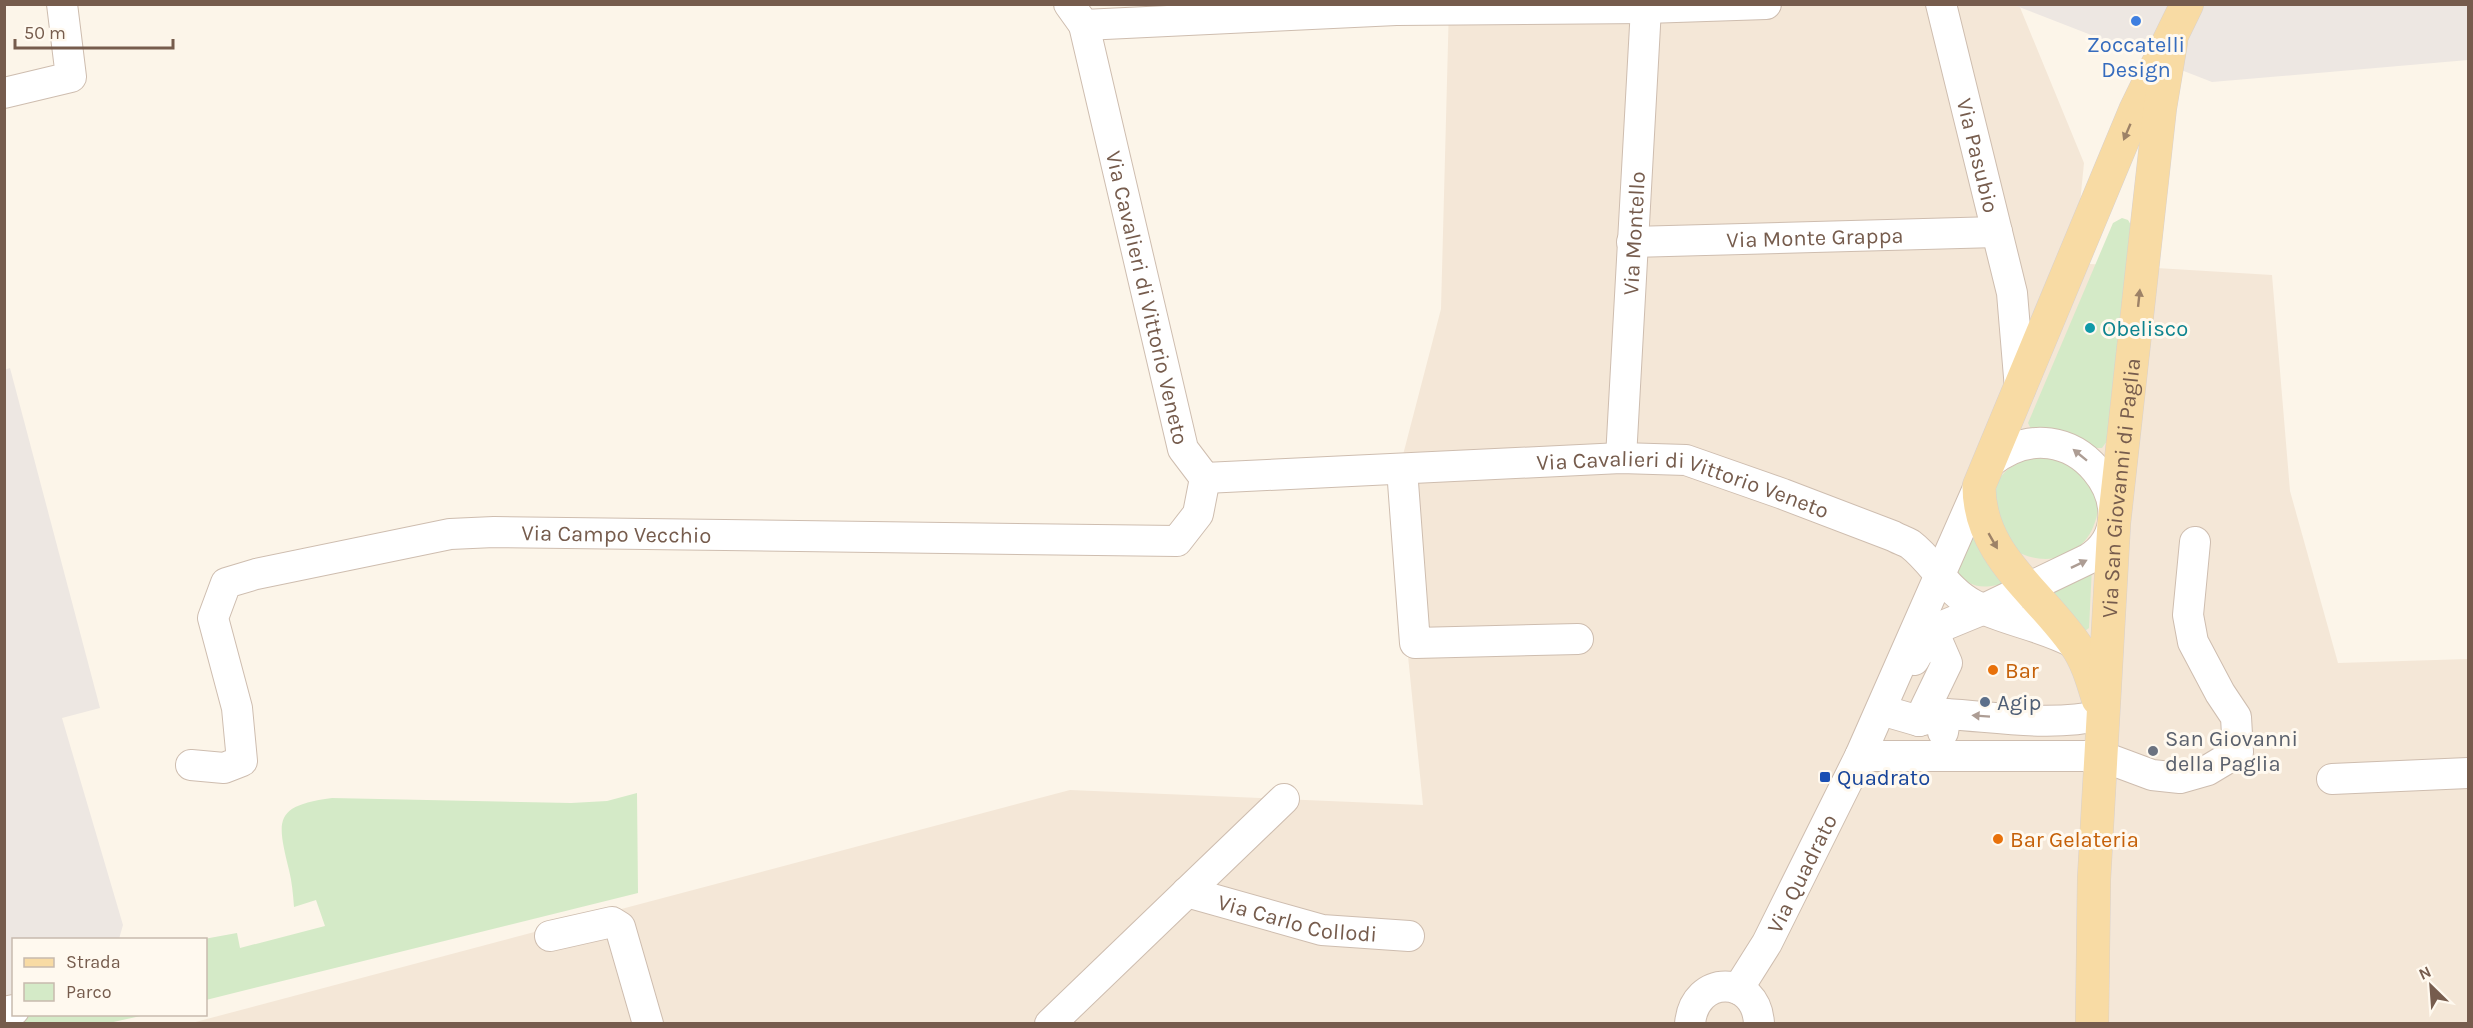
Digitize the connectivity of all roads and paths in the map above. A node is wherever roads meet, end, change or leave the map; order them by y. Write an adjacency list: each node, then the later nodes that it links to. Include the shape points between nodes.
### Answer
1 (62, 4): 11 (street, via 71,77)
2 (1766, 4): 5 (street)
3 (1941, 4): 12 (street, Via Pasubio)
4 (2187, 4): 10 (main road)
5 (1755, 5): 8 (street)
6 (1430, 7): 7 (street); 9 (street)
7 (1578, 7): 8 (street)
8 (1646, 8): 15 (street, Via Montello)
9 (1077, 15): 22 (street, Via Cavalieri di Vittorio Veneto, via 1183,449)
10 (2171, 42): 13 (main road, Via San Giovanni di Paglia); 14 (main road, one-way to 14, via 2135,111)
11 (4, 93)
12 (1997, 232): 15 (street, Via Monte Grappa); 16 (street, Via Pasubio)
13 (2146, 233): 14 (main road, via 2136,211 2117,203 2098,218); 23 (main road, Via San Giovanni di Paglia, one-way to 13)
14 (2083, 238): 17 (main road)
15 (1632, 242): 19 (street, Via Montello)
16 (2015, 307): 17 (street, via 2025,315); 18 (street, Via Pasubio)
17 (2051, 316): 18 (main road)
18 (2020, 389): 21 (main road)
19 (1621, 458): 20 (street, Via Cavalieri di Vittorio Veneto); 25 (street, Via Cavalieri di Vittorio Veneto, via 1686,460 1784,494 1910,544)
20 (1402, 469): 22 (street, Via Cavalieri di Vittorio Veneto); 29 (street, via 1415,643)
21 (1984, 475): 23 (street, one-way to 21, via 2112,501 2104,483 2072,448 2048,442 2025,445 2004,452); 25 (street); 26 (main road, one-way to 26, via 1981,514 1990,538)
22 (1205, 477): 37 (street, Via Campo Vecchio, via 1198,514 1177,541 483,532 450,534 256,574 226,583 213,618 237,708 242,761 224,768)
23 (2114, 523): 26 (street, one-way to 23, via 2098,553); 32 (main road, Via San Giovanni di Paglia)
24 (2196, 542): 36 (street, via 2188,615 2193,642 2236,717 2238,752 2208,771 2180,778 2152,775)
25 (1940, 577): 27 (street, Via Cavalieri di Vittorio Veneto, via 1957,594); 31 (street)
26 (2028, 588): 27 (street); 30 (main road)
27 (1984, 609): 28 (street); 30 (street, Via Cavalieri di Vittorio Veneto)
28 (1934, 633): 31 (street); 33 (street, via 1947,663)
29 (1578, 639)
30 (2074, 643): 32 (main road, via 2088,666)
31 (1886, 700): 33 (street); 34 (street, Via Quadrato)
32 (2102, 715): 33 (street, one-way to 33, via 2060,720); 36 (main road, Via San Giovanni di Paglia)
33 (1932, 717): 35 (street)
34 (1860, 756): 35 (street); 44 (street, Via Quadrato, via 1767,944)
35 (1941, 756): 36 (street)
36 (2101, 756): 49 (main road, Via San Giovanni di Paglia)
37 (191, 765)
38 (2469, 773): 39 (street)
39 (2332, 779)
40 (1284, 799): 41 (street, Via Carlo Collodi)
41 (1186, 892): 43 (street, Via Carlo Collodi, via 1322,930); 46 (street, Via Carlo Collodi)
42 (550, 936): 45 (street, via 612,922 620,927)
43 (1408, 936)
44 (1738, 989): 47 (street, via 1715,987 1704,993 1695,1001); 48 (street, via 1755,1003)
45 (648, 1023)
46 (1050, 1023)
47 (1690, 1023)
48 (1759, 1023)
49 (2092, 1023)

